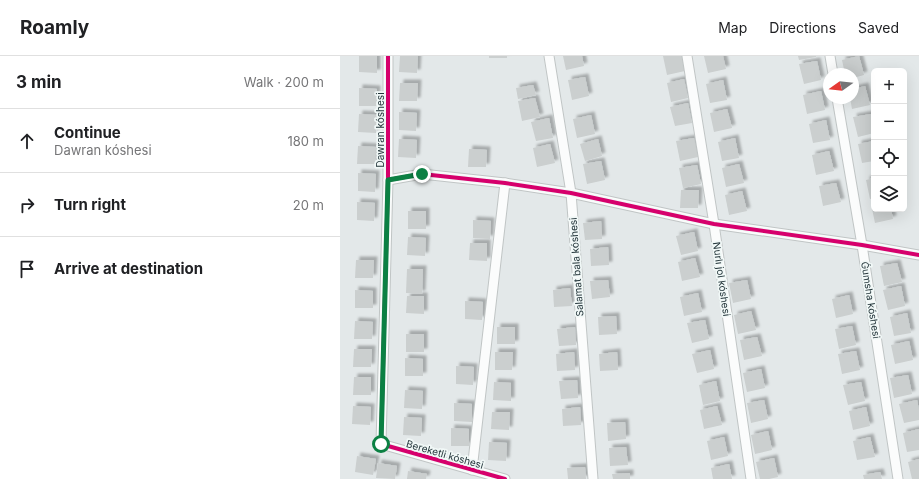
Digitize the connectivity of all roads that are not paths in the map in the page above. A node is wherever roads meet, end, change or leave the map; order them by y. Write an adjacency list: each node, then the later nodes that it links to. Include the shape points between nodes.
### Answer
1 (388, 56): 7 (street, Dawran kóshesi)
2 (549, 56): 9 (street, Salamat bala kóshesi)
3 (688, 56): 10 (street, Nurlı jol kóshesi)
4 (830, 56): 5 (street)
5 (832, 68)
6 (838, 104): 11 (street, Ǵumsha kóshesi)
7 (388, 180): 8 (street, via 422,174); 13 (street, Dawran kóshesi)
8 (504, 183): 9 (street); 14 (street)
9 (571, 193): 10 (street); 16 (street, Salamat bala kóshesi)
10 (714, 224): 11 (street); 17 (street, Nurlı jol kóshesi)
11 (862, 245): 12 (street); 18 (street, Ǵumsha kóshesi)
12 (919, 255)
13 (381, 444): 14 (street, Bereketli kóshesi)
14 (472, 470): 15 (street, Bereketli kóshesi)
15 (505, 479)
16 (593, 479)
17 (751, 479)
18 (898, 479)

